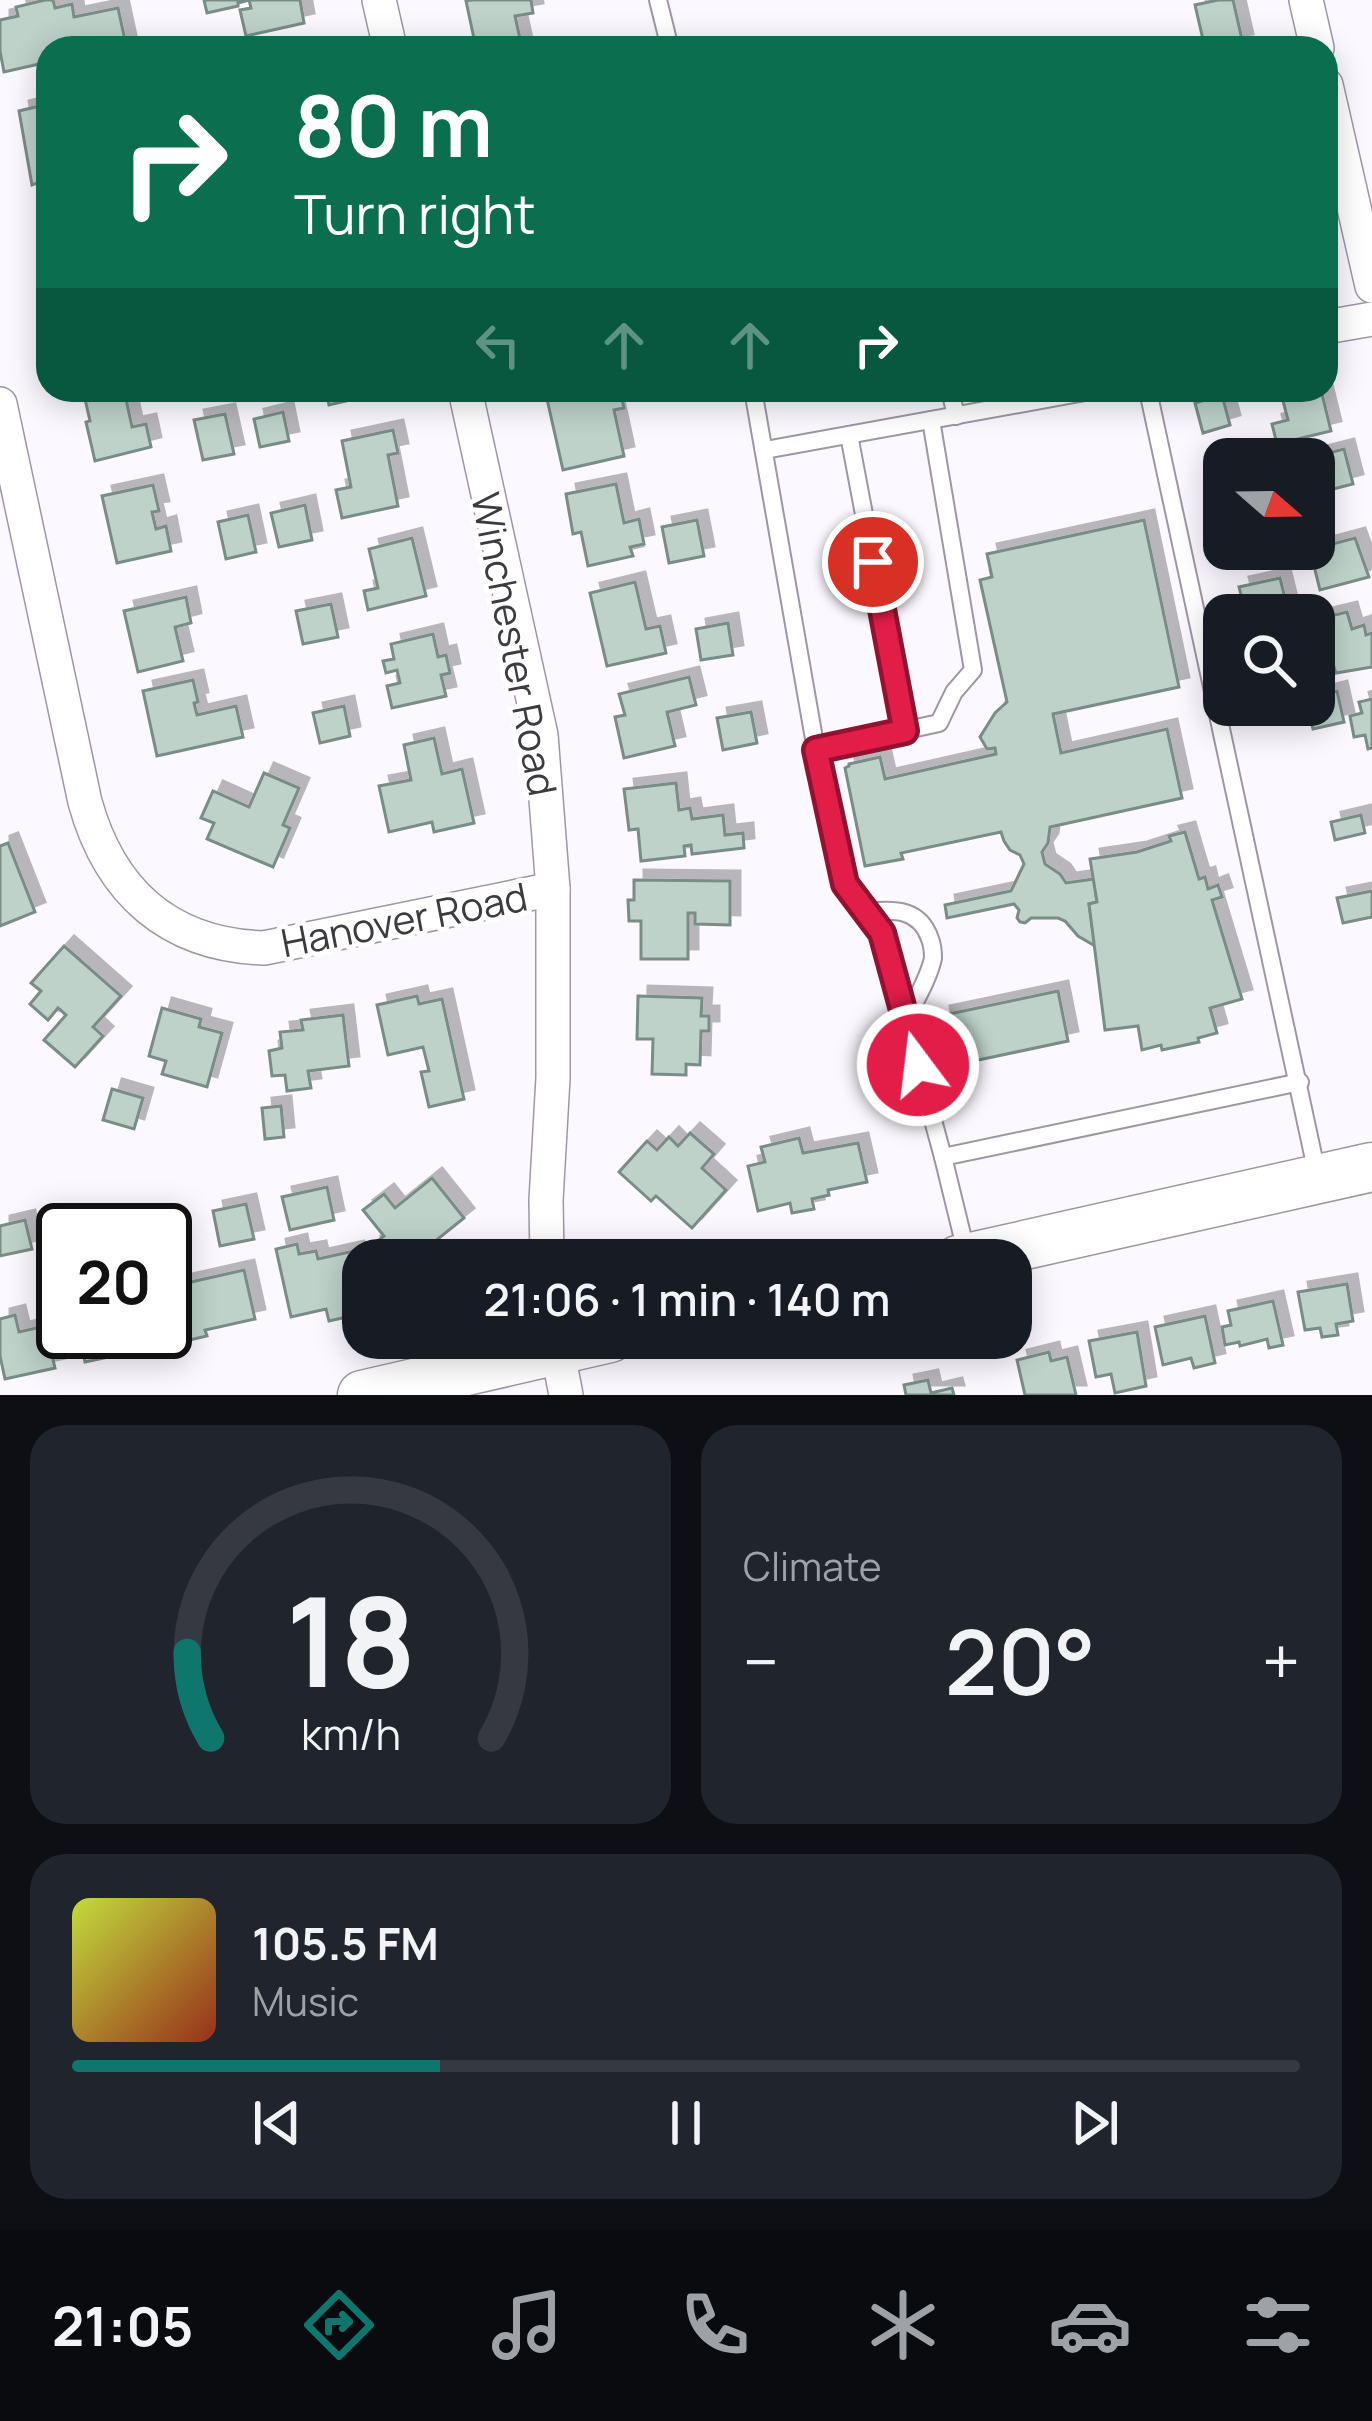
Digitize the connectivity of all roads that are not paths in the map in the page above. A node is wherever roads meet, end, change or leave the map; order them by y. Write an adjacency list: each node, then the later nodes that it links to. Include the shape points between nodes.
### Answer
1 (379, 0): 4 (street)
2 (658, 0): 5 (lane)
3 (1306, 0): 6 (street)
4 (387, 36)
5 (667, 36)
6 (1314, 36)
7 (1338, 137): 8 (street)
8 (1372, 286)
9 (1372, 319): 10 (street)
10 (1338, 325)
11 (468, 402): 23 (street, Winchester Road, via 541,735)
12 (755, 402): 20 (lane)
13 (953, 402): 17 (lane)
14 (1031, 402): 17 (lane)
15 (1149, 402): 26 (lane)
16 (0, 404): 23 (street, Hanover Road, via 93,830 137,899 189,934 264,948)
17 (956, 416): 18 (lane)
18 (931, 420): 19 (lane); 21 (lane, via 973,670 939,723)
19 (849, 435): 20 (lane); 21 (lane)
20 (765, 450): 22 (lane)
21 (905, 731): 22 (lane)
22 (816, 750): 24 (lane, via 845,884)
23 (553, 889): 30 (street, Winchester Road)
24 (868, 912): 25 (lane, via 882,933); 25 (lane, via 915,916 932,944)
25 (906, 1019): 27 (lane)
26 (1300, 1082): 27 (lane); 29 (lane)
27 (943, 1157): 31 (lane)
28 (1372, 1167): 29 (main road)
29 (1318, 1179): 32 (main road)
30 (547, 1239)
31 (959, 1239)
32 (1032, 1243)
33 (559, 1361): 34 (main road)
34 (362, 1395)

